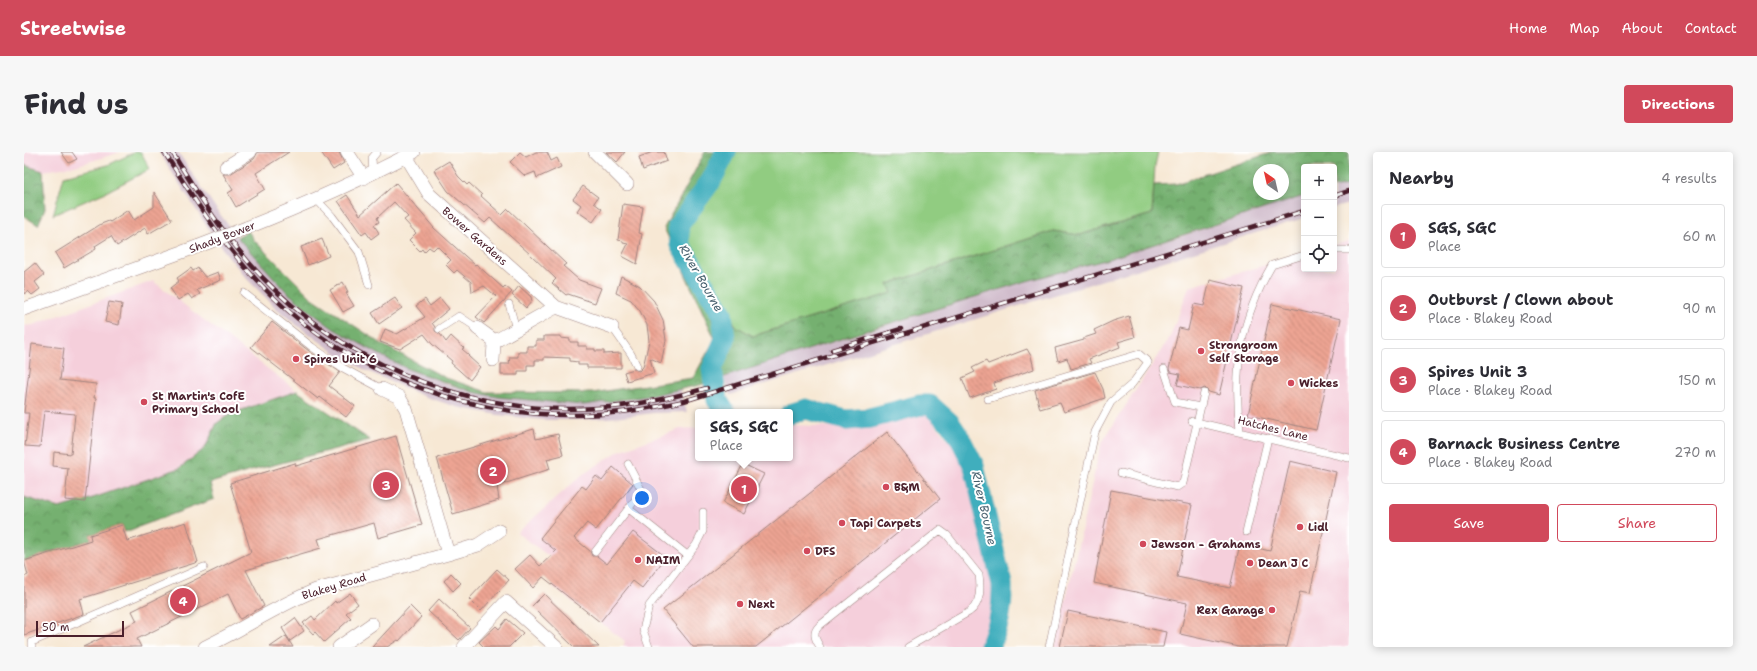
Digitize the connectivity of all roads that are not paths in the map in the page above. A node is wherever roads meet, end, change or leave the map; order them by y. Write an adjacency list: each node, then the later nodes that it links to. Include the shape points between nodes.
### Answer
1 (250, 152): 6 (street)
2 (347, 152): 7 (street)
3 (377, 152): 7 (lane, via 372,158)
4 (595, 152): 8 (street)
5 (410, 154): 7 (street, Shady Bower); 16 (street, Bower Gardens, via 429,194)
6 (226, 167)
7 (369, 176): 9 (street, Shady Bower)
8 (627, 184)
9 (317, 200): 13 (lane, via 359,252); 17 (street, Shady Bower, bridge, via 199,246)
10 (1337, 250): 11 (lane)
11 (1349, 250)
12 (1301, 255): 31 (lane, via 1272,265 1259,286 1238,359 1236,400)
13 (369, 285)
14 (244, 293): 26 (lane, via 312,347 343,368)
15 (509, 304): 21 (lane)
16 (556, 307): 18 (street, Bower Gardens); 21 (street)
17 (24, 308)
18 (612, 327): 24 (lane)
19 (476, 328): 20 (lane, via 459,316); 22 (street)
20 (439, 329)
21 (516, 329): 22 (street)
22 (495, 341): 23 (street)
23 (493, 360)
24 (637, 366)
25 (1164, 369): 29 (lane, via 1175,402)
26 (382, 389): 41 (street, via 399,397 406,409)
27 (1204, 393): 29 (lane)
28 (988, 399): 53 (lane, via 1139,354 1148,362 1132,384 1111,402 1095,432)
29 (1200, 408): 30 (lane)
30 (1194, 421): 31 (lane, Hatches Lane); 35 (lane, via 1183,483 1177,487)
31 (1240, 431): 32 (lane, Hatches Lane)
32 (1268, 438): 33 (lane, Hatches Lane); 39 (lane)
33 (1349, 458)
34 (628, 464): 36 (lane, via 642,491)
35 (1121, 473)
36 (629, 509): 40 (lane); 42 (lane)
37 (703, 512): 42 (lane, via 703,531)
38 (499, 530): 41 (street, Blakey Road, via 478,545)
39 (1246, 532)
40 (595, 552)
41 (448, 554): 47 (street, Blakey Road, via 316,590 296,598)
42 (688, 555): 50 (lane, via 649,606 643,630)
43 (204, 567): 46 (lane, via 32,642)
44 (372, 624): 48 (street)
45 (470, 645): 49 (street, via 506,602)
46 (32, 647)
47 (205, 647)
48 (339, 647)
49 (556, 647)
50 (649, 647)
51 (820, 647): 52 (lane, via 814,636 819,626 940,530 947,535 979,575 979,600 974,609)
52 (908, 647)
53 (1049, 647)

